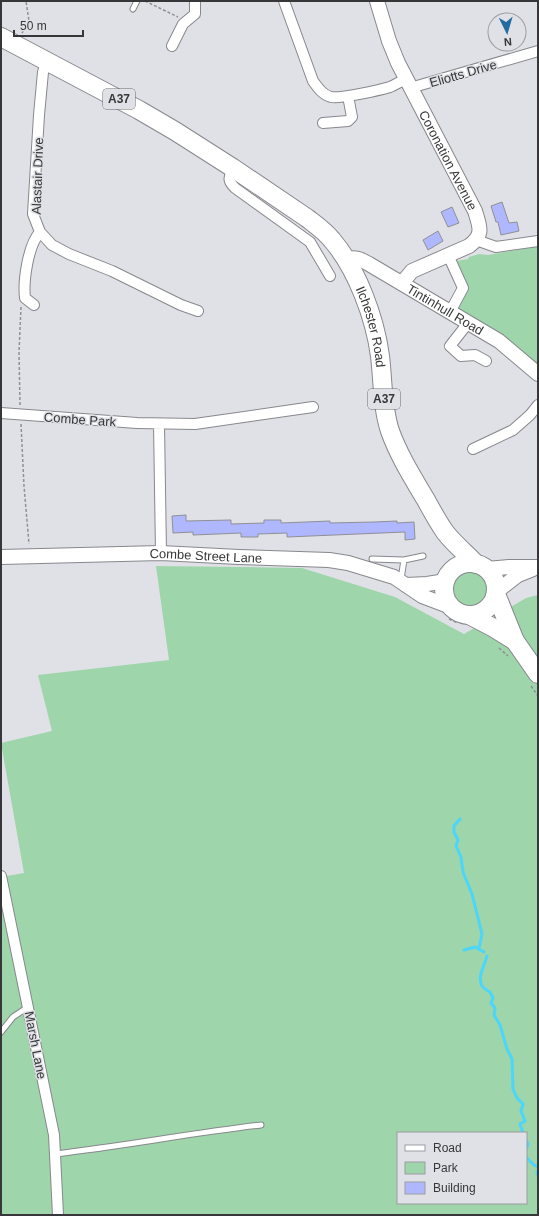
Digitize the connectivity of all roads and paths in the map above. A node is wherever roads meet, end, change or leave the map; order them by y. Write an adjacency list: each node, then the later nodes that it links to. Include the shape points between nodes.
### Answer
1 (26, 1): 9 (path, via 29,21)
2 (137, 1): 7 (lane)
3 (145, 1): 8 (path)
4 (194, 1): 8 (street, via 195,14)
5 (284, 1): 14 (street, Eliotts Drive, via 313,81 319,90 332,97)
6 (377, 1): 13 (street, Coronation Avenue, via 389,41)
7 (133, 9)
8 (186, 21): 10 (street)
9 (8, 41): 12 (highway, Ilchester Road / A37)
10 (172, 46)
11 (537, 54): 13 (street, Eliotts Drive, via 417,86)
12 (47, 61): 16 (highway, Ilchester Road / A37, via 162,123); 17 (street, Alastair Drive, via 43,72 39,115 33,214)
13 (409, 84): 14 (street, Eliotts Drive); 18 (street, Coronation Avenue, via 476,211 480,232)
14 (348, 96): 15 (street, via 352,117 348,121)
15 (323, 122)
16 (233, 168): 21 (highway, Ilchester Road / A37, via 318,226 331,238); 22 (street, via 229,177 230,183 310,242)
17 (40, 232): 24 (street, via 27,264); 26 (street, Alastair Drive, via 52,245 69,254)
18 (476, 240): 19 (street, via 496,247); 20 (street)
19 (538, 241)
20 (448, 255): 23 (street, via 412,271); 27 (street, via 463,288)
21 (346, 259): 23 (street, Tintinhull Road, via 358,258); 38 (highway, Ilchester Road / A37, via 362,292 376,333 386,411 393,438)
22 (330, 276)
23 (402, 283): 27 (street, Tintinhull Road)
24 (25, 298): 25 (street); 34 (path, via 21,302)
25 (34, 305)
26 (198, 311)
27 (450, 312): 28 (street, Tintinhull Road)
28 (468, 323): 29 (street, via 450,346 462,356 475,355); 30 (street, Tintinhull Road, via 499,341)
29 (486, 361)
30 (538, 374)
31 (538, 405): 35 (street)
32 (313, 407): 36 (street, Combe Park, via 195,424)
33 (1, 413): 34 (street, Combe Park)
34 (20, 415): 36 (street, Combe Park); 40 (path)
35 (534, 417): 37 (street)
36 (159, 424): 39 (street)
37 (473, 449)
38 (444, 531): 45 (highway, Ilchester Road / A37); 47 (highway, Ilchester Road / A37)
39 (161, 552): 40 (street, Combe Street Lane); 48 (street, Combe Street Lane, via 329,560 394,577)
40 (30, 556): 42 (street, Combe Street Lane)
41 (423, 556): 44 (lane)
42 (1, 557)
43 (372, 559): 44 (lane)
44 (404, 560): 48 (lane)
45 (481, 567): 46 (street); 47 (highway, via 463,564 454,569); 49 (highway, A37, via 493,578)
46 (538, 567): 49 (street, via 518,575)
47 (448, 578): 48 (street, via 427,584); 50 (highway, A37, via 445,597)
48 (403, 584): 50 (street, Combe Street Lane)
49 (496, 593): 51 (highway, via 485,610); 52 (highway, A37)
50 (449, 612): 51 (path); 51 (highway, A37, via 460,612)
51 (464, 619): 52 (highway, A37, via 494,628)
52 (515, 641): 55 (highway, A37)
53 (499, 648): 54 (path)
54 (513, 660)
55 (534, 678): 56 (path)
56 (538, 696)
57 (1, 876): 58 (street, Marsh Lane)
58 (28, 1006): 59 (lane, via 13,1017); 61 (street, Marsh Lane, via 54,1135)
59 (1, 1032)
60 (261, 1125): 61 (lane)
61 (55, 1154): 62 (street, Marsh Lane)
62 (58, 1215)

